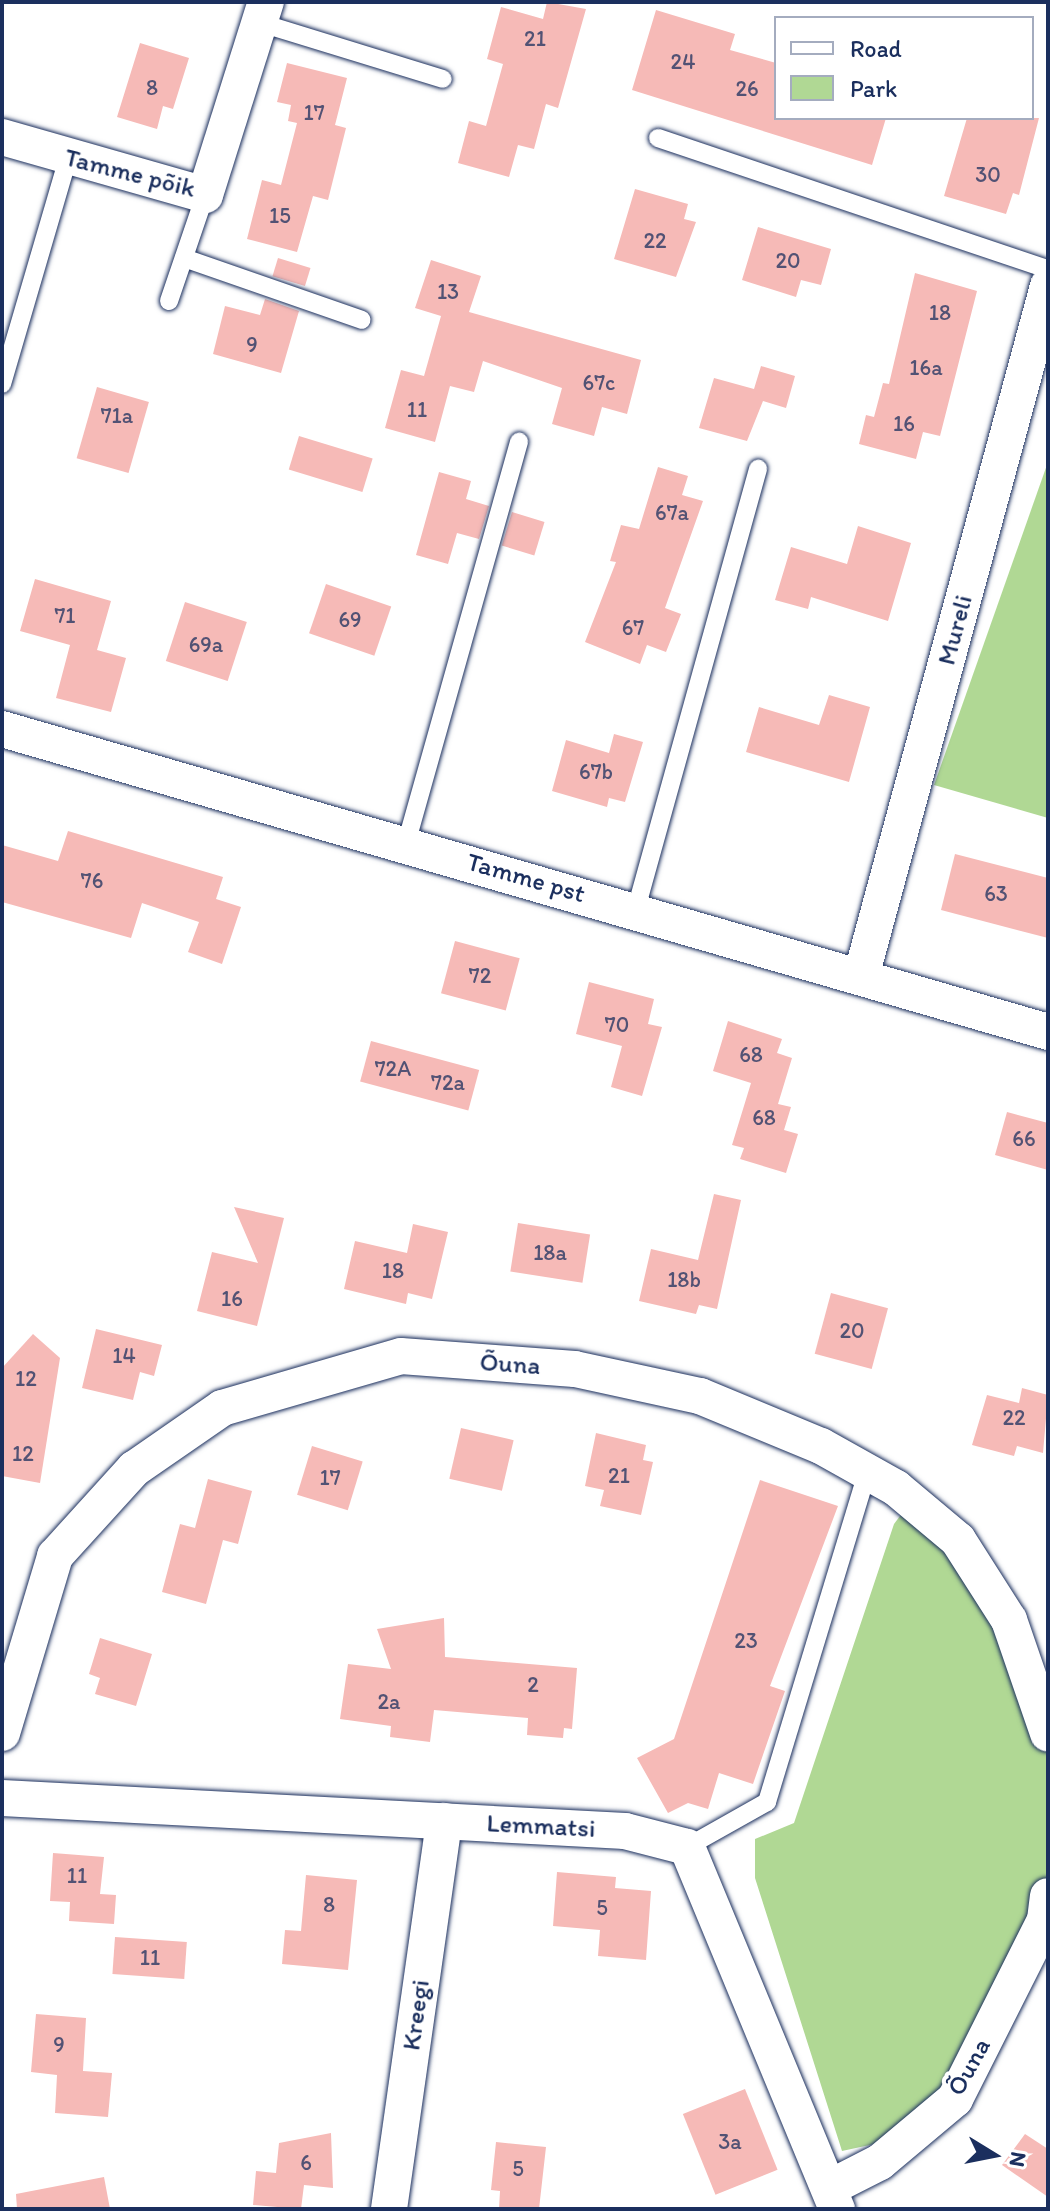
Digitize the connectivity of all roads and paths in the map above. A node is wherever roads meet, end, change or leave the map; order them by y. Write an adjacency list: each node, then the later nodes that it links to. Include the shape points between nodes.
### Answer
1 (264, 12): 2 (lane); 6 (street, Tamme põik)
2 (443, 79)
3 (2, 137): 5 (street, Tamme põik)
4 (658, 138): 8 (lane)
5 (68, 158): 6 (street, Tamme põik); 12 (lane)
6 (205, 195): 7 (lane)
7 (184, 258): 10 (lane); 11 (lane)
8 (1048, 269)
9 (1048, 286): 18 (street, Mureli)
10 (169, 301)
11 (362, 320)
12 (2, 384)
13 (519, 442): 16 (lane)
14 (758, 469): 17 (lane)
15 (2, 729): 16 (street, Tamme pst)
16 (406, 844): 17 (street, Tamme pst)
17 (636, 909): 18 (street, Tamme pst)
18 (862, 973): 19 (street, Tamme pst)
19 (1048, 1032)
20 (867, 1472): 21 (street, Õuna, via 700,1396 575,1369 401,1356 314,1377 222,1408 134,1469 55,1556); 22 (street, Õuna, via 958,1540 1009,1620); 25 (lane, via 767,1802)
21 (2, 1733)
22 (1048, 1733)
23 (2, 1798): 24 (street, Lemmatsi)
24 (444, 1821): 25 (street, Lemmatsi, via 625,1831); 28 (street, Kreegi)
25 (687, 1847): 27 (street)
26 (1048, 1896): 27 (street, Õuna, via 1045,1920 955,2099)
27 (833, 2199)
28 (389, 2209)

